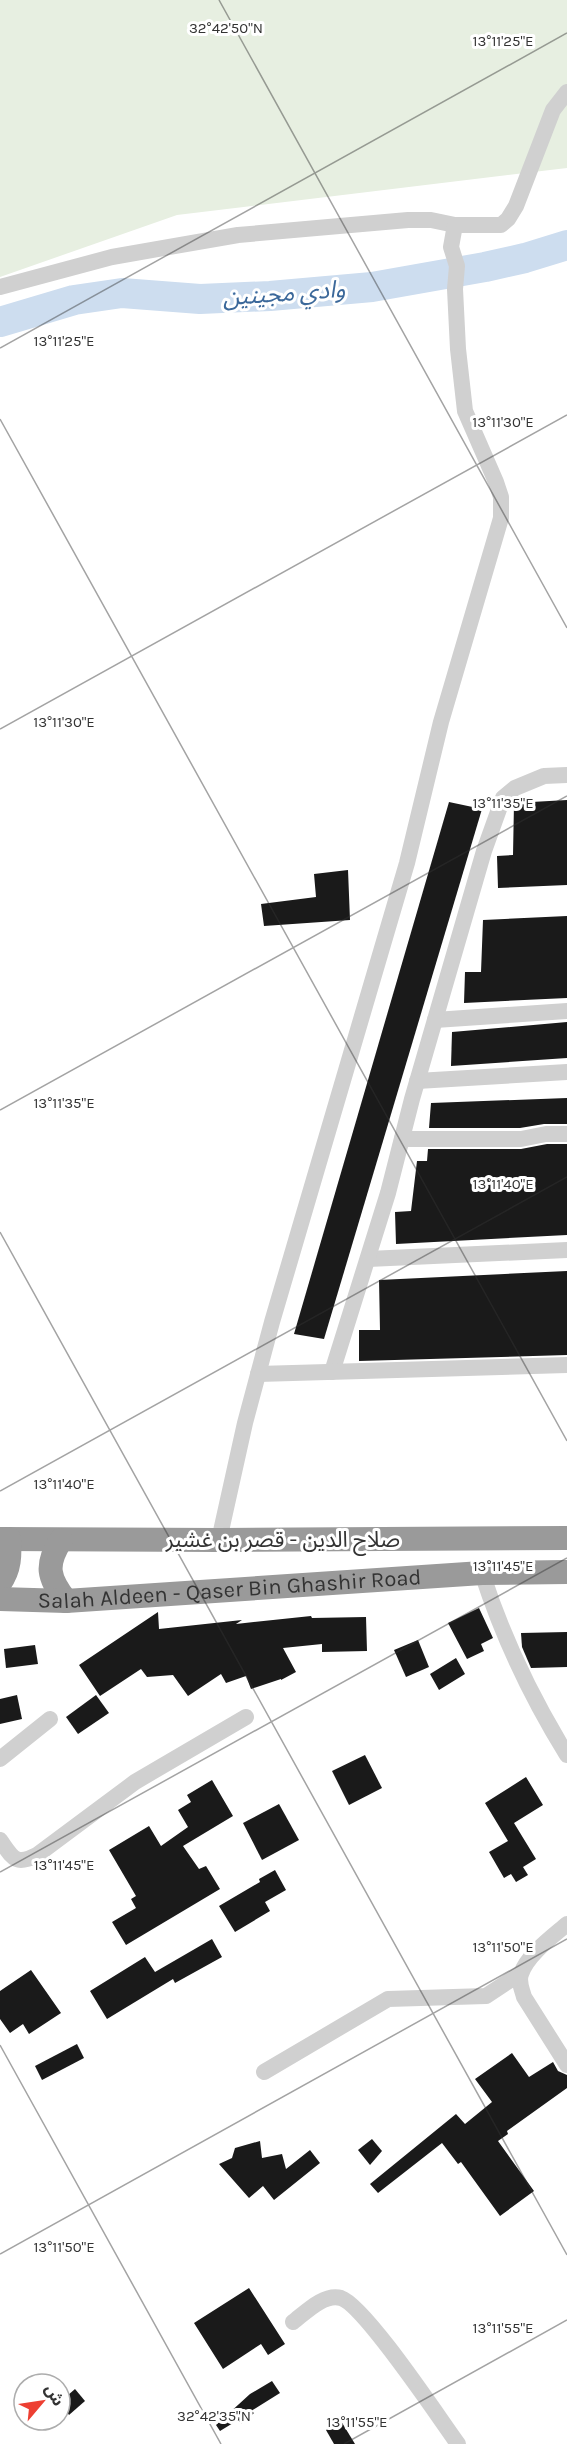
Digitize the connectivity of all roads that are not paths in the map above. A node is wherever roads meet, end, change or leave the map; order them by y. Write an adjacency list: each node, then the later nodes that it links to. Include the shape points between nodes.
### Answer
1 (567, 92): 2 (street, via 553,110 508,219 501,225)
2 (455, 225): 3 (street, via 408,220 238,235 112,257); 15 (street, via 451,247 457,266 458,349 465,411 496,482 501,518 441,722 407,863)
3 (0, 287)
4 (567, 775): 6 (street, via 544,776 515,788 503,798)
5 (567, 1011): 6 (street)
6 (435, 1020): 8 (street)
7 (567, 1072): 8 (street)
8 (417, 1081): 10 (street)
9 (567, 1134): 10 (street, via 521,1139)
10 (402, 1139): 12 (street)
11 (567, 1250): 12 (street)
12 (368, 1259): 14 (street)
13 (567, 1365): 14 (street)
14 (332, 1371): 15 (street)
15 (258, 1374): 19 (street)
16 (567, 1538): 19 (highway, صلاح الدين - قصر بن غشير)
17 (5, 1539): 18 (highway, صلاح الدين - قصر بن غشير); 22 (highway, via 9,1562 7,1574)
18 (61, 1540): 19 (highway, صلاح الدين - قصر بن غشير); 24 (highway, via 51,1555 51,1577)
19 (219, 1540)
20 (567, 1572): 21 (highway, Salah Aldeen - Qaser Bin Ghashir Road)
21 (482, 1573): 24 (highway, Salah Aldeen - Qaser Bin Ghashir Road); 27 (street, via 516,1665)
22 (0, 1582)
23 (0, 1599): 24 (highway, Salah Aldeen - Qaser Bin Ghashir Road)
24 (66, 1601)
25 (246, 1717): 29 (street, via 135,1782 37,1855 18,1860)
26 (50, 1719): 28 (street)
27 (567, 1755)
28 (0, 1759)
29 (0, 1840)
30 (567, 1924): 31 (street, via 542,1945)
31 (521, 1973): 32 (street, via 524,1997); 33 (street, via 486,1996 388,1999)
32 (567, 2065)
33 (264, 2072)
34 (293, 2322): 35 (street, via 330,2297 350,2304 371,2324)
35 (458, 2444)

